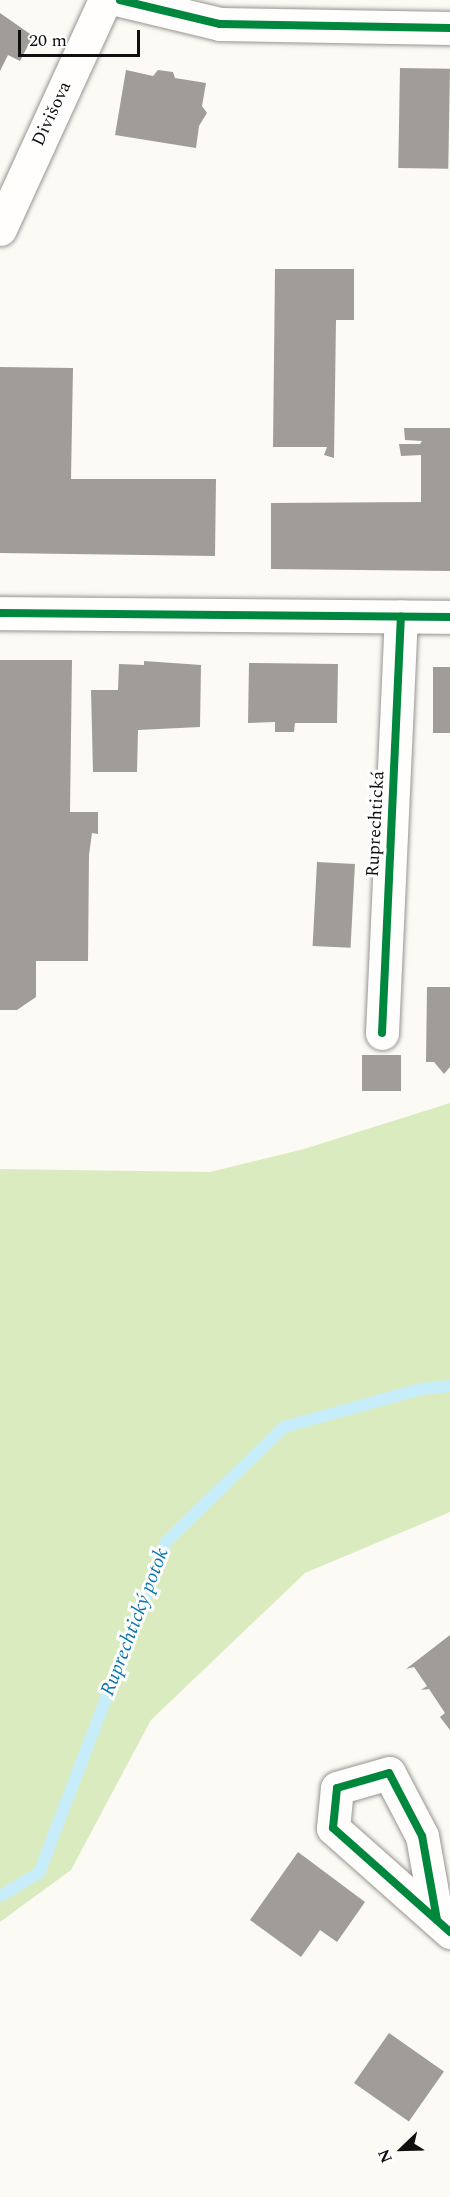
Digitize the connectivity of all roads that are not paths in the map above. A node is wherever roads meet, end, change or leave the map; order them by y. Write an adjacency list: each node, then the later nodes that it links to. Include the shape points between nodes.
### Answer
1 (105, 0): 4 (street, Divišova)
2 (120, 0): 3 (street, via 220,24)
3 (450, 28)
4 (0, 229)
5 (0, 613): 6 (street)
6 (401, 616): 7 (street); 8 (street, Ruprechtická)
7 (450, 617)
8 (382, 1033)

